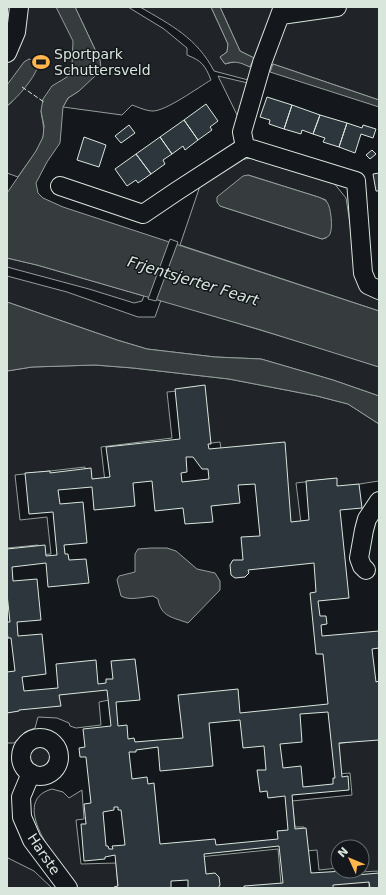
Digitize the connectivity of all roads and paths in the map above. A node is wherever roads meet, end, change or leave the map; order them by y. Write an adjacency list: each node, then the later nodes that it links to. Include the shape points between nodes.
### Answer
1 (19, 7): 4 (street, via 16,32)
2 (337, 7): 3 (street)
3 (282, 11): 5 (street, via 262,63 242,132)
4 (7, 53)
5 (245, 147): 6 (street, via 143,214); 7 (street, via 356,181 363,273 368,285)
6 (60, 186)
7 (379, 290)
8 (379, 501): 9 (street, via 367,519 364,530 359,558)
9 (366, 570)
10 (31, 774): 11 (street, Harste, via 21,797 22,817 32,840)
11 (68, 888)

